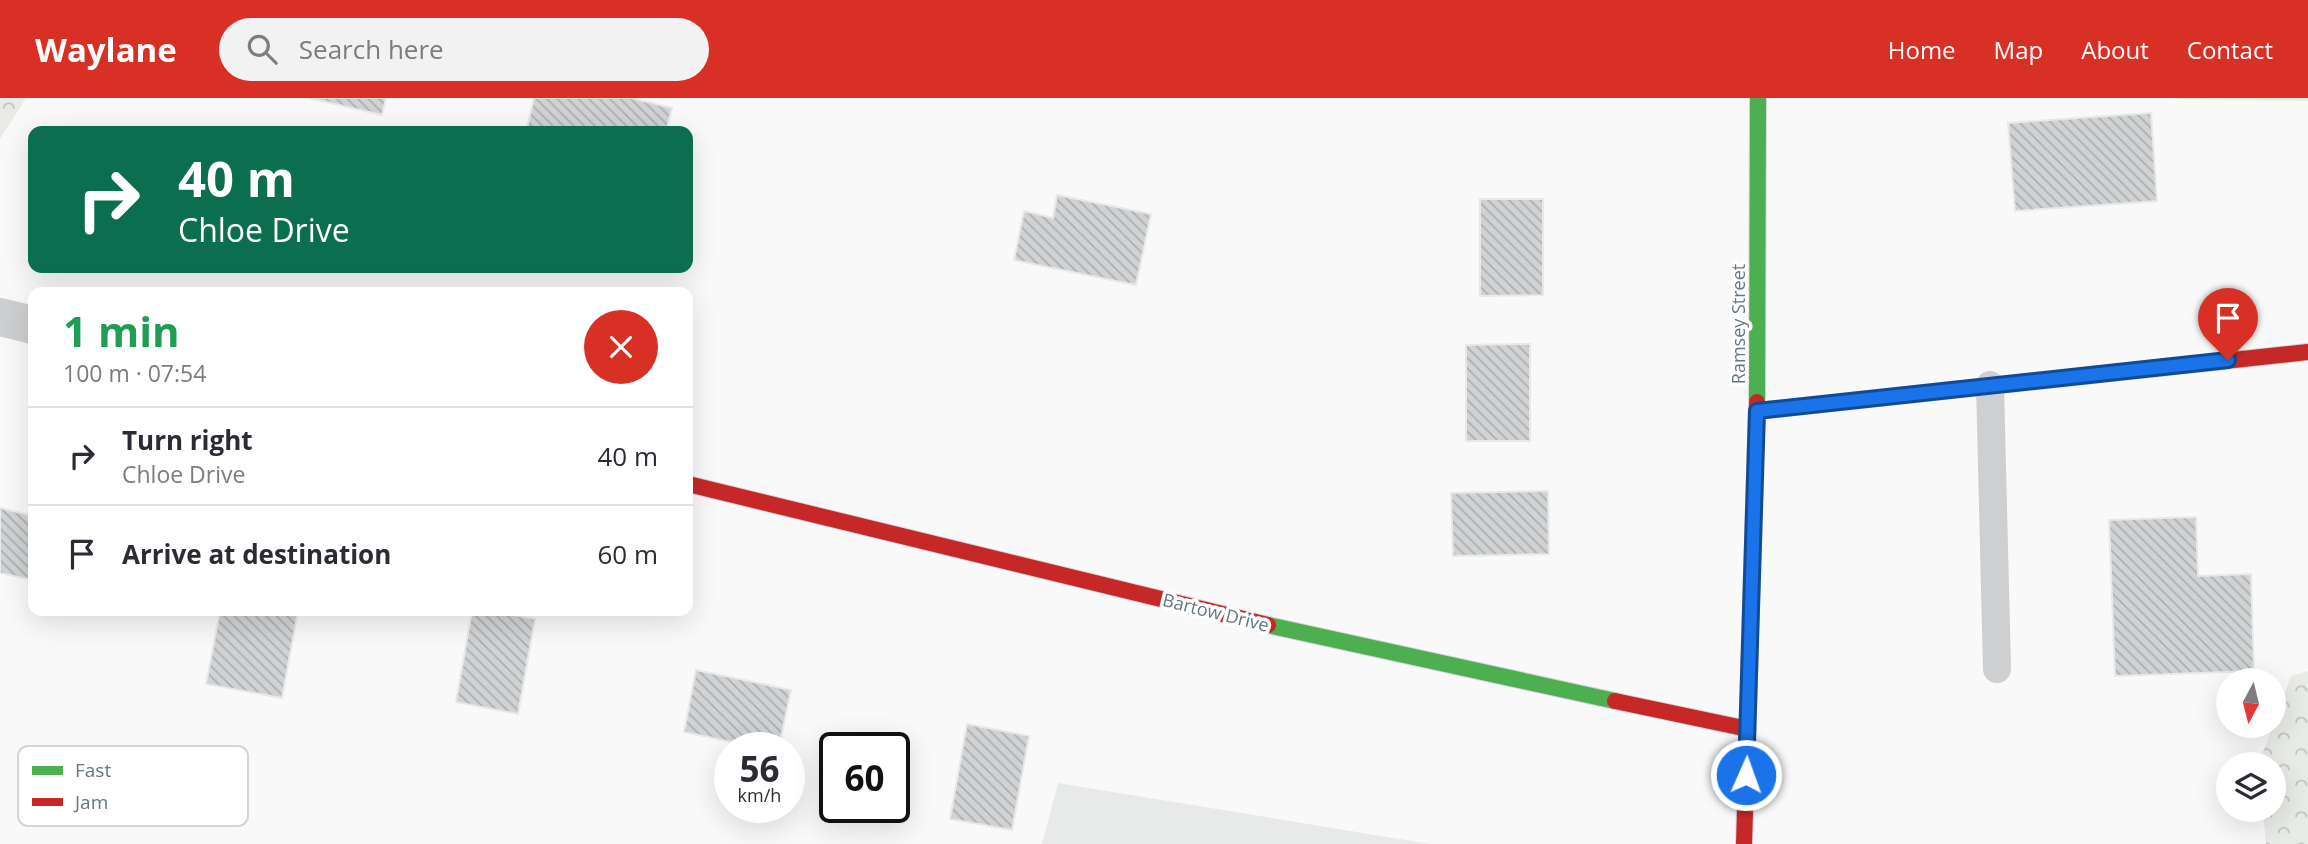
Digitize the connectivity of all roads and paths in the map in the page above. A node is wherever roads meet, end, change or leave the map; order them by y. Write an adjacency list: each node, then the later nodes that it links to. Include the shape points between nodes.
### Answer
1 (1758, 98): 6 (street, Ramsey Street)
2 (0, 317): 3 (street)
3 (28, 324)
4 (2308, 352): 5 (street)
5 (1990, 385): 6 (street); 8 (lane)
6 (1757, 411): 9 (street, Ramsey Street)
7 (693, 485): 9 (street, Bartow Drive, via 1321,638)
8 (1997, 669)
9 (1748, 729): 10 (street, Ramsey Street)
10 (1744, 844)

